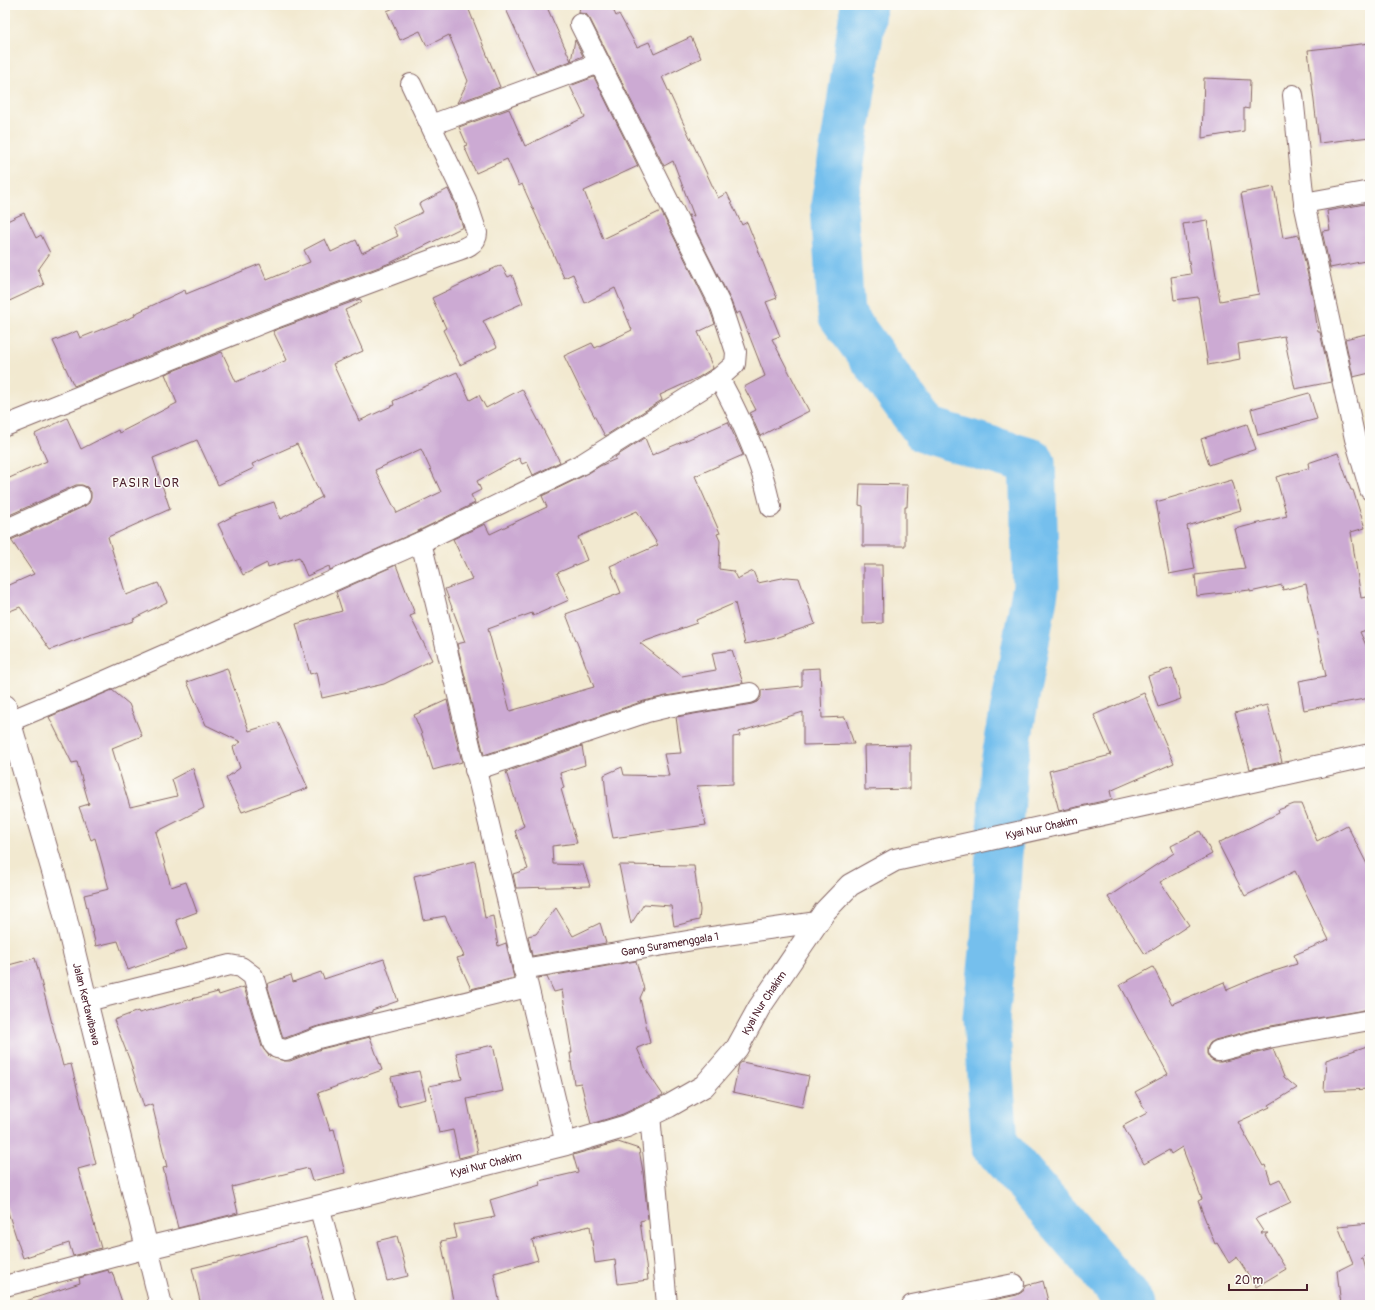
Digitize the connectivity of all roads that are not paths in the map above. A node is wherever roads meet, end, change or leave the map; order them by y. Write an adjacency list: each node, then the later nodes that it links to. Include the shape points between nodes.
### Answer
1 (580, 24): 2 (street)
2 (600, 63): 5 (street); 8 (street, via 721,306 736,352 736,364)
3 (411, 84): 5 (street)
4 (1293, 95): 7 (street)
5 (431, 125): 9 (street, via 466,200 477,233 474,243 270,320)
6 (1370, 191): 7 (street)
7 (1304, 203): 10 (street)
8 (719, 378): 13 (street, via 764,478); 15 (street, via 582,464)
9 (5, 426)
10 (1363, 437): 11 (street)
11 (1370, 490)
12 (80, 496): 14 (street)
13 (771, 507)
14 (5, 530)
15 (421, 542): 17 (street, via 105,681); 19 (street)
16 (750, 693): 19 (street, via 647,712)
17 (8, 714): 22 (street, Jalan Kertawibawa, via 61,899)
18 (1370, 754): 20 (street, Kyai Nur Chakim, via 895,860 850,885)
19 (475, 770): 21 (street)
20 (817, 922): 21 (street, Gang Suramenggala 1, via 705,938); 25 (street, Kyai Nur Chakim, via 759,1008 737,1048 704,1086)
21 (525, 978): 22 (street, Gang Suramenggala 1, via 318,1038 286,1050 273,1044 253,976 241,967 230,965); 26 (street)
22 (87, 1001): 28 (street, Jalan Kertawibawa)
23 (1370, 1020): 24 (street, via 1268,1038)
24 (1218, 1051)
25 (650, 1115): 26 (street, Kyai Nur Chakim, via 627,1126); 33 (street)
26 (566, 1144): 27 (street, Kyai Nur Chakim)
27 (319, 1206): 28 (street, Kyai Nur Chakim); 32 (street)
28 (147, 1248): 30 (street); 31 (street, Jalan Kertawibawa)
29 (1014, 1284): 34 (street)
30 (5, 1286)
31 (161, 1305)
32 (346, 1305)
33 (667, 1305)
34 (912, 1305)

